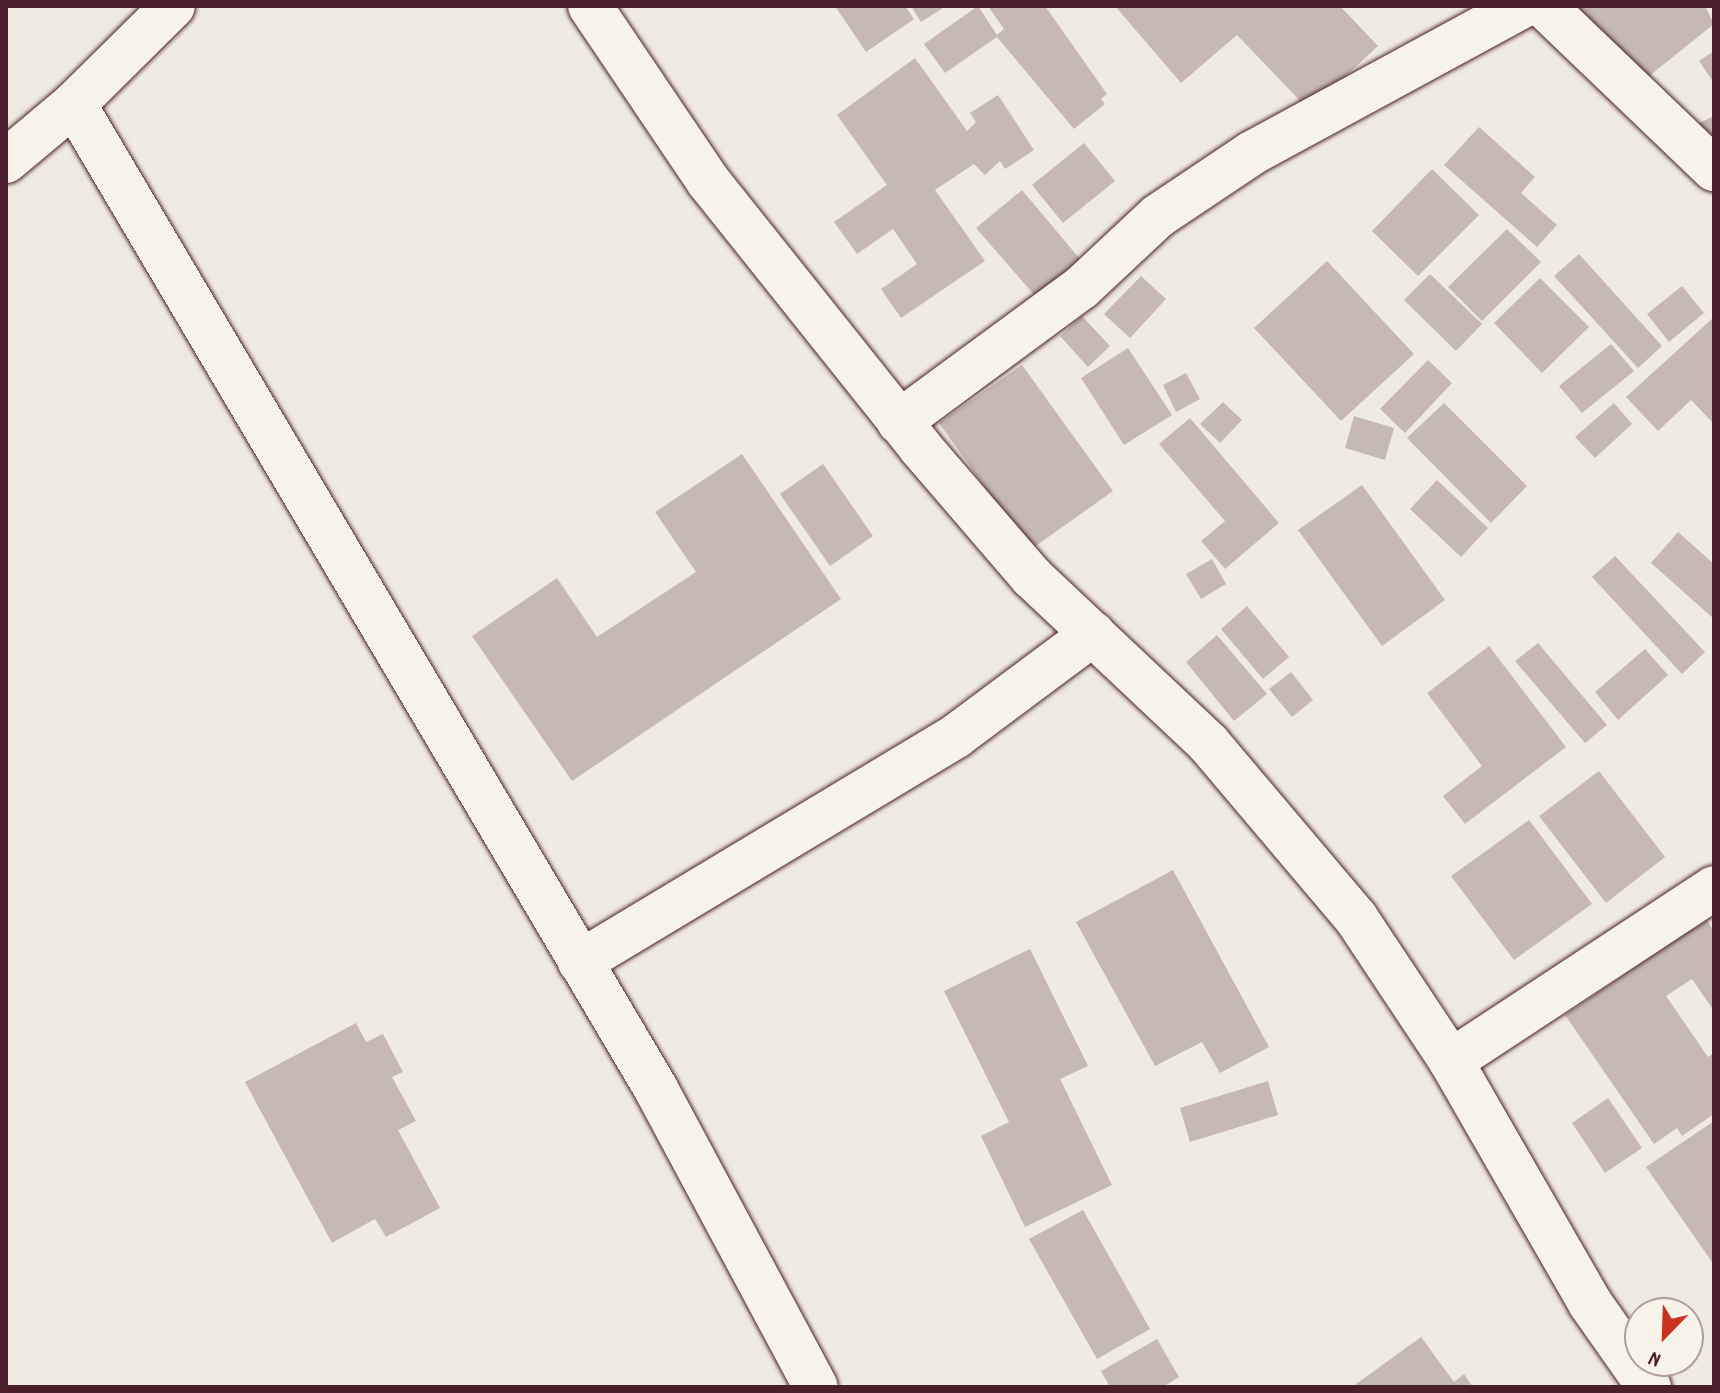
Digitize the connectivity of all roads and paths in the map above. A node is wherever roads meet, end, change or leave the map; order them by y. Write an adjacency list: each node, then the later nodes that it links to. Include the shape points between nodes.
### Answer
1 (590, 6): 8 (street, via 708,181)
2 (1523, 6): 8 (street, via 1252,153 1158,216 1081,288)
3 (1544, 6): 7 (street)
4 (157, 11): 5 (street)
5 (74, 104): 6 (street); 11 (street)
6 (6, 161)
7 (1714, 169)
8 (899, 422): 9 (street, via 1032,577)
9 (1093, 634): 11 (street, via 956,736); 12 (street, via 1209,744 1356,918)
10 (1714, 888): 12 (street)
11 (580, 962): 13 (street, via 664,1103)
12 (1451, 1061): 14 (street, via 1590,1303)
13 (816, 1387)
14 (1649, 1387)

